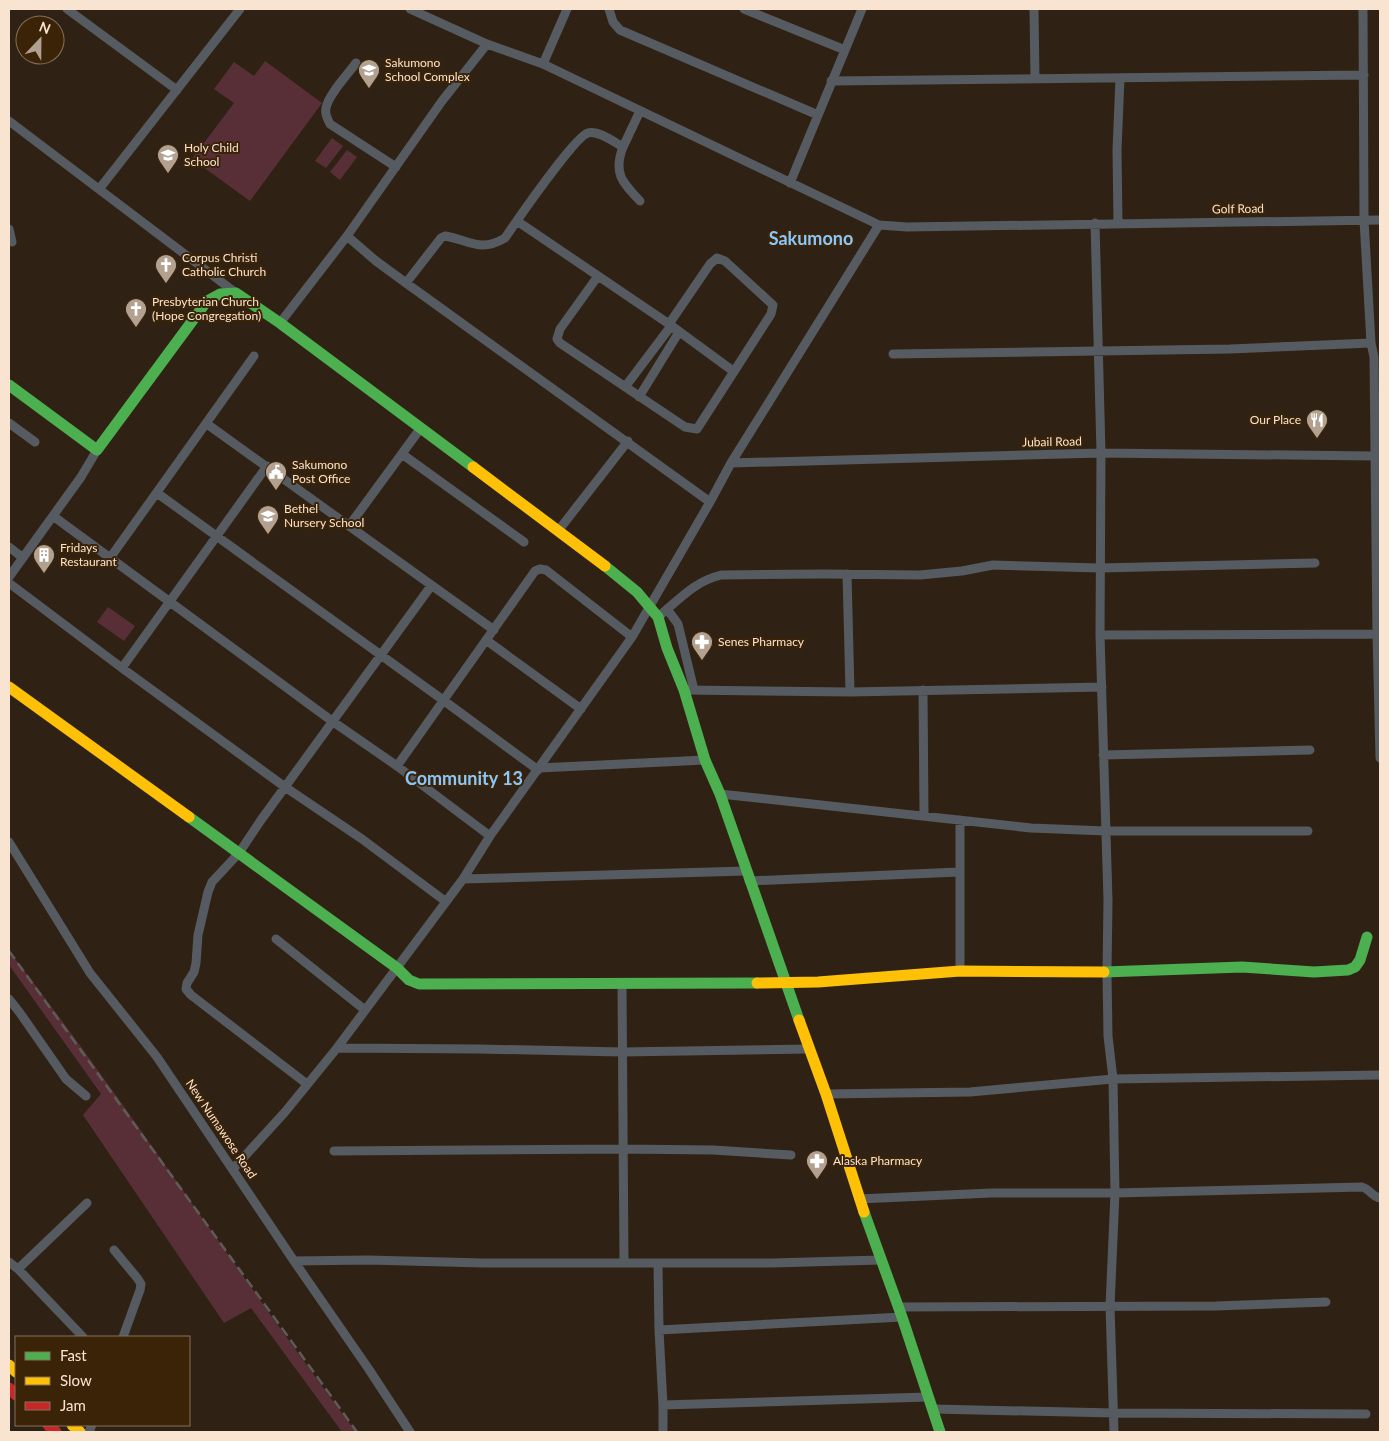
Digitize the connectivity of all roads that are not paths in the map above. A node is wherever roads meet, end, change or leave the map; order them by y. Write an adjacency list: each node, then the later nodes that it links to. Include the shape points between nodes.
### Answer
1 (67, 9): 18 (street)
2 (410, 9): 10 (street)
3 (567, 9): 13 (street)
4 (609, 9): 20 (street, via 620,30)
5 (744, 9): 11 (street)
6 (862, 9): 11 (street)
7 (1034, 9): 16 (street)
8 (1363, 9): 14 (street)
9 (235, 10): 18 (street)
10 (487, 44): 13 (street); 23 (street)
11 (845, 50): 17 (street)
12 (356, 63): 23 (street, via 328,102 326,116 330,124)
13 (543, 64): 19 (street)
14 (1364, 75): 15 (street); 27 (street)
15 (1120, 78): 16 (street); 31 (street)
16 (1035, 79): 17 (street)
17 (831, 81): 20 (street)
18 (177, 90): 25 (street)
19 (640, 111): 22 (street); 24 (street)
20 (818, 115): 24 (street)
21 (9, 120): 25 (street)
22 (623, 147): 26 (street, via 618,160 619,173); 29 (street, via 596,133 584,134)
23 (396, 167): 34 (street)
24 (790, 183): 32 (street)
25 (100, 188): 38 (street)
26 (640, 201)
27 (1364, 220): 28 (street, Golf Road); 31 (street, Golf Road); 41 (street)
28 (1380, 220)
29 (517, 221): 36 (street); 37 (street, via 505,238 498,242 482,245 445,236 441,238)
30 (1095, 223): 31 (street, Golf Road); 32 (street, Golf Road); 42 (street)
31 (1118, 223)
32 (879, 225): 59 (street)
33 (9, 229): 35 (street)
34 (347, 236): 37 (street); 39 (street)
35 (12, 242)
36 (598, 276): 40 (street); 48 (street, via 560,329 557,339)
37 (406, 283): 54 (street)
38 (236, 293): 39 (street); 55 (street, via 220,294 207,301)
39 (280, 323): 52 (street)
40 (673, 327): 46 (street); 46 (street, via 710,264 717,258 724,261 773,305 771,314); 48 (street); 49 (street)
41 (1371, 343): 42 (street); 45 (street)
42 (1099, 352): 43 (street); 56 (street)
43 (893, 354)
44 (254, 356): 51 (street)
45 (1377, 357): 58 (street)
46 (733, 370): 49 (street, via 697,429 685,427)
47 (9, 385): 55 (street)
48 (625, 387): 49 (street)
49 (640, 397)
50 (9, 423): 53 (street)
51 (207, 424): 60 (street); 62 (street)
52 (420, 429): 57 (street); 66 (street)
53 (35, 442)
54 (628, 442): 63 (street); 66 (street)
55 (97, 450): 64 (street)
56 (1102, 453): 58 (street, Jubail Road); 59 (street, Jubail Road); 73 (street)
57 (402, 454): 65 (street); 68 (street)
58 (1374, 456): 61 (street)
59 (731, 463): 63 (street)
60 (266, 466): 65 (street); 67 (street)
61 (1378, 477): 83 (street)
62 (157, 493): 67 (street); 71 (street)
63 (710, 502): 79 (street)
64 (53, 516): 70 (street); 71 (street)
65 (349, 526): 77 (street)
66 (558, 531): 79 (street, via 620,577)
67 (216, 536): 78 (street); 87 (street)
68 (524, 542)
69 (9, 547): 70 (street)
70 (22, 557): 75 (street)
71 (110, 558): 78 (street)
72 (1315, 563): 73 (street)
73 (1100, 568): 74 (street, via 992,565 927,575); 84 (street)
74 (847, 574): 80 (street, via 720,575 692,588); 93 (street)
75 (9, 578)
76 (9, 583): 88 (street)
77 (431, 586): 82 (street); 87 (street)
78 (170, 601): 88 (street); 96 (street)
79 (649, 606): 81 (street); 85 (street)
80 (668, 609): 81 (street); 91 (street, via 678,624)
81 (658, 617): 91 (street, via 667,648)
82 (494, 630): 85 (street, via 530,576 540,569 546,570); 86 (street)
83 (1377, 634): 84 (street); 99 (street)
84 (1100, 635): 90 (street)
85 (632, 637): 95 (street)
86 (486, 640): 94 (street); 95 (street)
87 (381, 655): 94 (street); 96 (street)
88 (122, 668): 103 (street)
89 (9, 687): 111 (street)
90 (1102, 687): 92 (street); 98 (street)
91 (689, 690): 93 (street); 100 (street)
92 (923, 690): 93 (street); 105 (street)
93 (850, 692)
94 (444, 700): 101 (street); 102 (street)
95 (582, 709): 102 (street)
96 (332, 721): 101 (street); 103 (street)
97 (1310, 750): 98 (street)
98 (1103, 755): 107 (street)
99 (1380, 758)
100 (705, 760): 102 (street); 104 (street)
101 (398, 766): 109 (street)
102 (539, 769): 109 (street)
103 (285, 787): 111 (street); 115 (street)
104 (720, 794): 105 (street); 113 (street)
105 (924, 816): 106 (street)
106 (960, 820): 107 (street, via 1031,828); 112 (street)
107 (1106, 830): 108 (street); 120 (street)
108 (1308, 831)
109 (490, 836): 114 (street)
110 (9, 842): 136 (street, New Numawose Road, via 100,987 157,1057)
111 (238, 853): 118 (street); 130 (street, via 212,882 208,892 194,972 186,989)
112 (959, 872): 113 (street); 119 (street)
113 (747, 876): 114 (street); 121 (street)
114 (463, 879): 115 (street)
115 (445, 901): 118 (street)
116 (1367, 937): 120 (street, via 1360,960 1348,970 1314,972 1242,967)
117 (276, 939): 124 (street)
118 (397, 968): 122 (street, via 409,980 427,985); 124 (street)
119 (960, 971): 120 (street); 121 (street)
120 (1106, 972): 129 (street, via 1108,1036)
121 (784, 982): 122 (street); 126 (street)
122 (622, 984): 127 (street)
123 (9, 1000): 132 (street, via 66,1079)
124 (365, 1010): 125 (street)
125 (337, 1048): 127 (street); 130 (street)
126 (809, 1049): 127 (street); 131 (street)
127 (622, 1052): 133 (street)
128 (1380, 1075): 129 (street)
129 (1114, 1079): 131 (street, via 970,1092); 137 (street)
130 (307, 1084): 136 (street)
131 (826, 1094): 139 (street)
132 (86, 1096)
133 (622, 1149): 134 (street); 135 (street, via 713,1150); 145 (street)
134 (334, 1151)
135 (791, 1156)
136 (233, 1169): 143 (street, New Numawose Road)
137 (1115, 1193): 138 (street, via 1362,1187); 139 (street, via 991,1193); 149 (street)
138 (1380, 1198)
139 (859, 1199): 142 (street)
140 (87, 1203): 147 (street)
141 (114, 1250): 153 (street, via 141,1284)
142 (881, 1260): 146 (street); 150 (street)
143 (294, 1261): 145 (street); 159 (street, New Numawose Road)
144 (9, 1262): 147 (street)
145 (624, 1262): 146 (street)
146 (658, 1263): 151 (street)
147 (18, 1270): 152 (street)
148 (1326, 1302): 149 (street)
149 (1110, 1306): 150 (street); 157 (street)
150 (900, 1312): 151 (street); 154 (street)
151 (659, 1330): 155 (street)
152 (83, 1336)
153 (123, 1336)
154 (928, 1397): 155 (street); 156 (street)
155 (663, 1405): 160 (street)
156 (933, 1409): 157 (street); 161 (street)
157 (1114, 1414): 158 (street); 162 (street)
158 (1366, 1414)
159 (410, 1432)
160 (663, 1432)
161 (940, 1432)
162 (1114, 1432)

